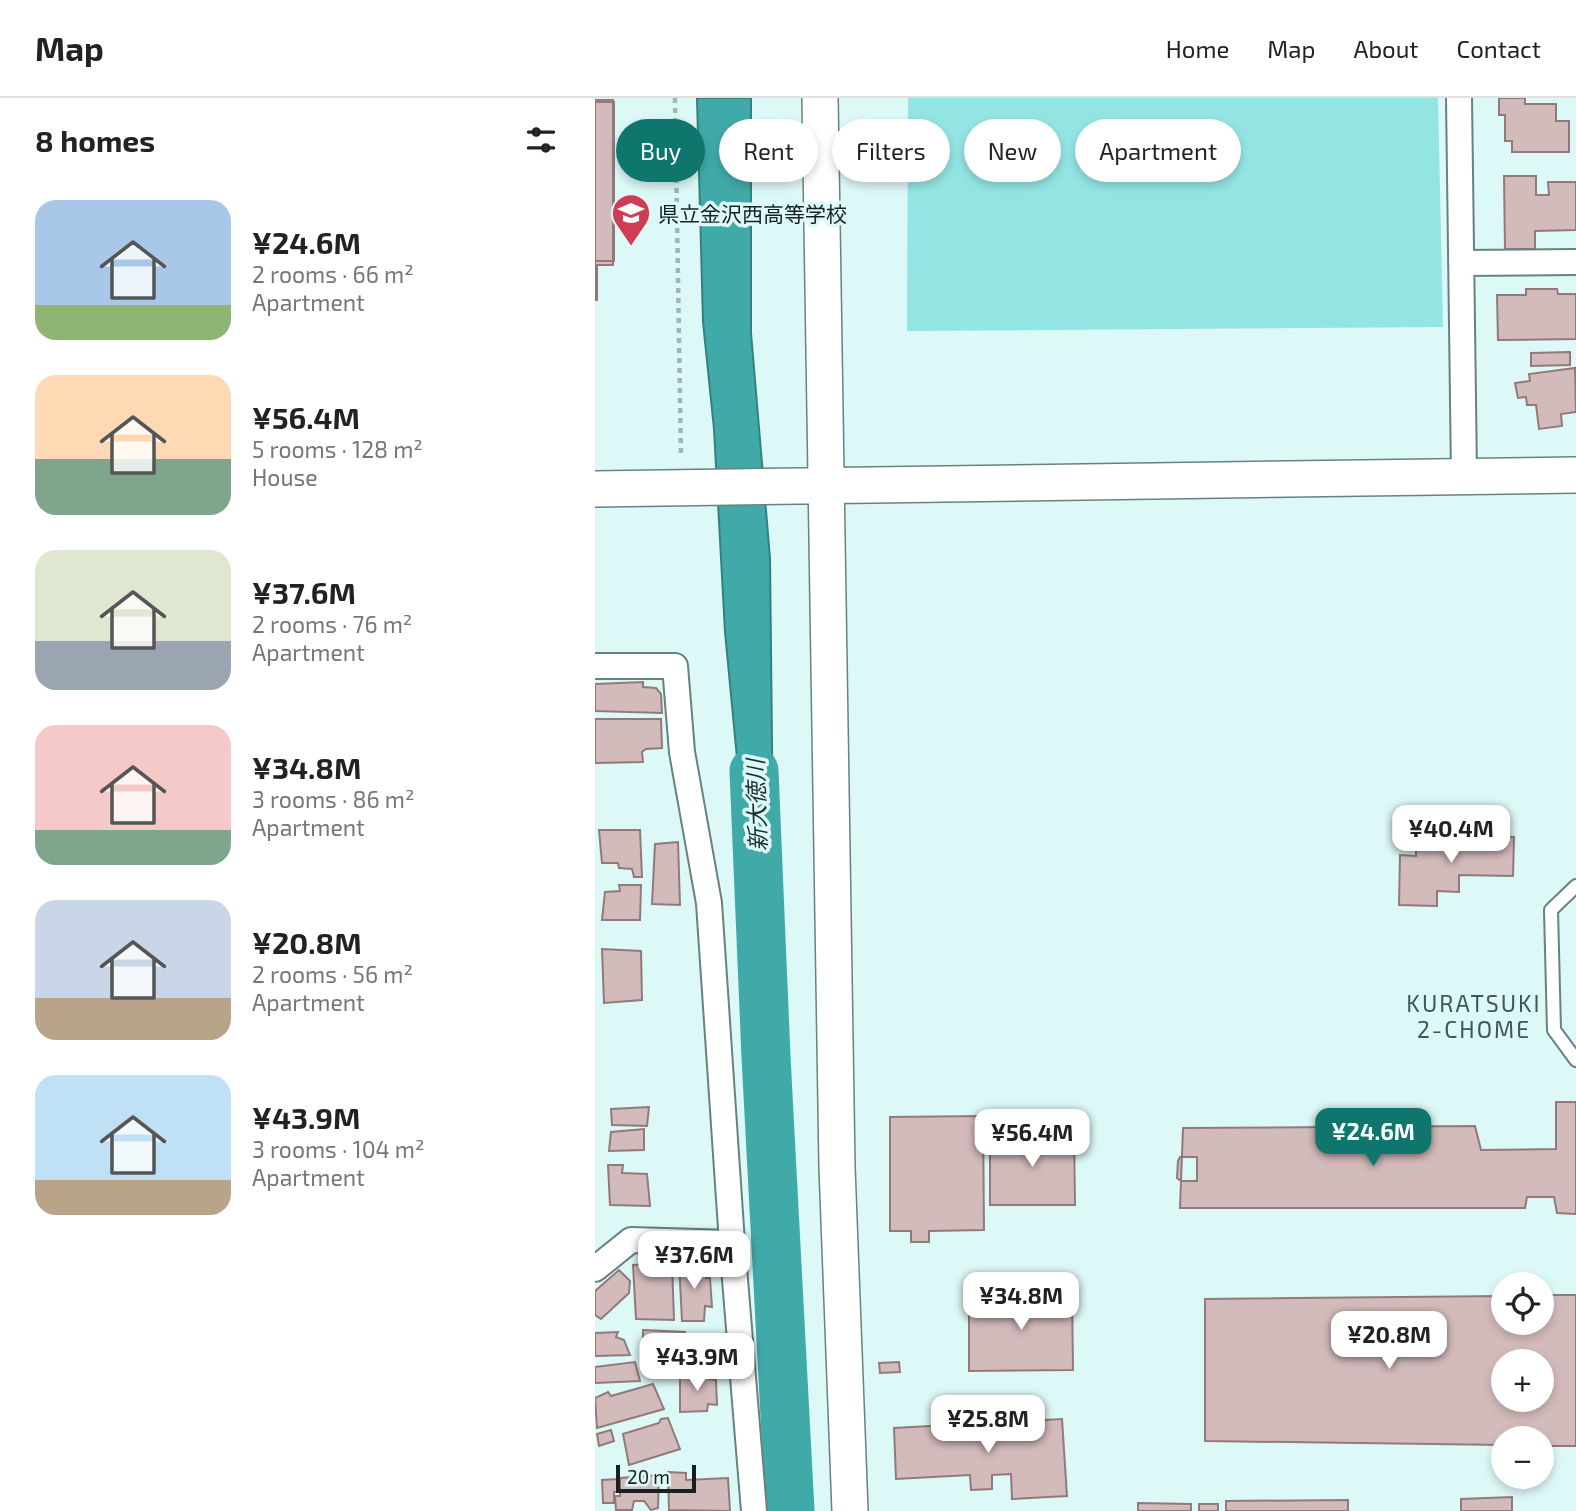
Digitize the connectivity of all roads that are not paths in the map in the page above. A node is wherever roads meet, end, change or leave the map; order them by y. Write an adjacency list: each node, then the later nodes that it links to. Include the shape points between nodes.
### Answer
1 (820, 98): 7 (street)
2 (1459, 98): 4 (street)
3 (1576, 262): 4 (street)
4 (1461, 263): 6 (street)
5 (1576, 474): 6 (street)
6 (1464, 475): 7 (street)
7 (827, 487): 8 (street); 15 (street, via 837,1153)
8 (595, 489)
9 (595, 666): 12 (street, via 675,666 682,752 709,902)
10 (1576, 886): 11 (lane, via 1551,910 1554,1030)
11 (1576, 1060)
12 (732, 1244): 13 (street, via 631,1240); 14 (street)
13 (595, 1269)
14 (754, 1511)
15 (850, 1511)

